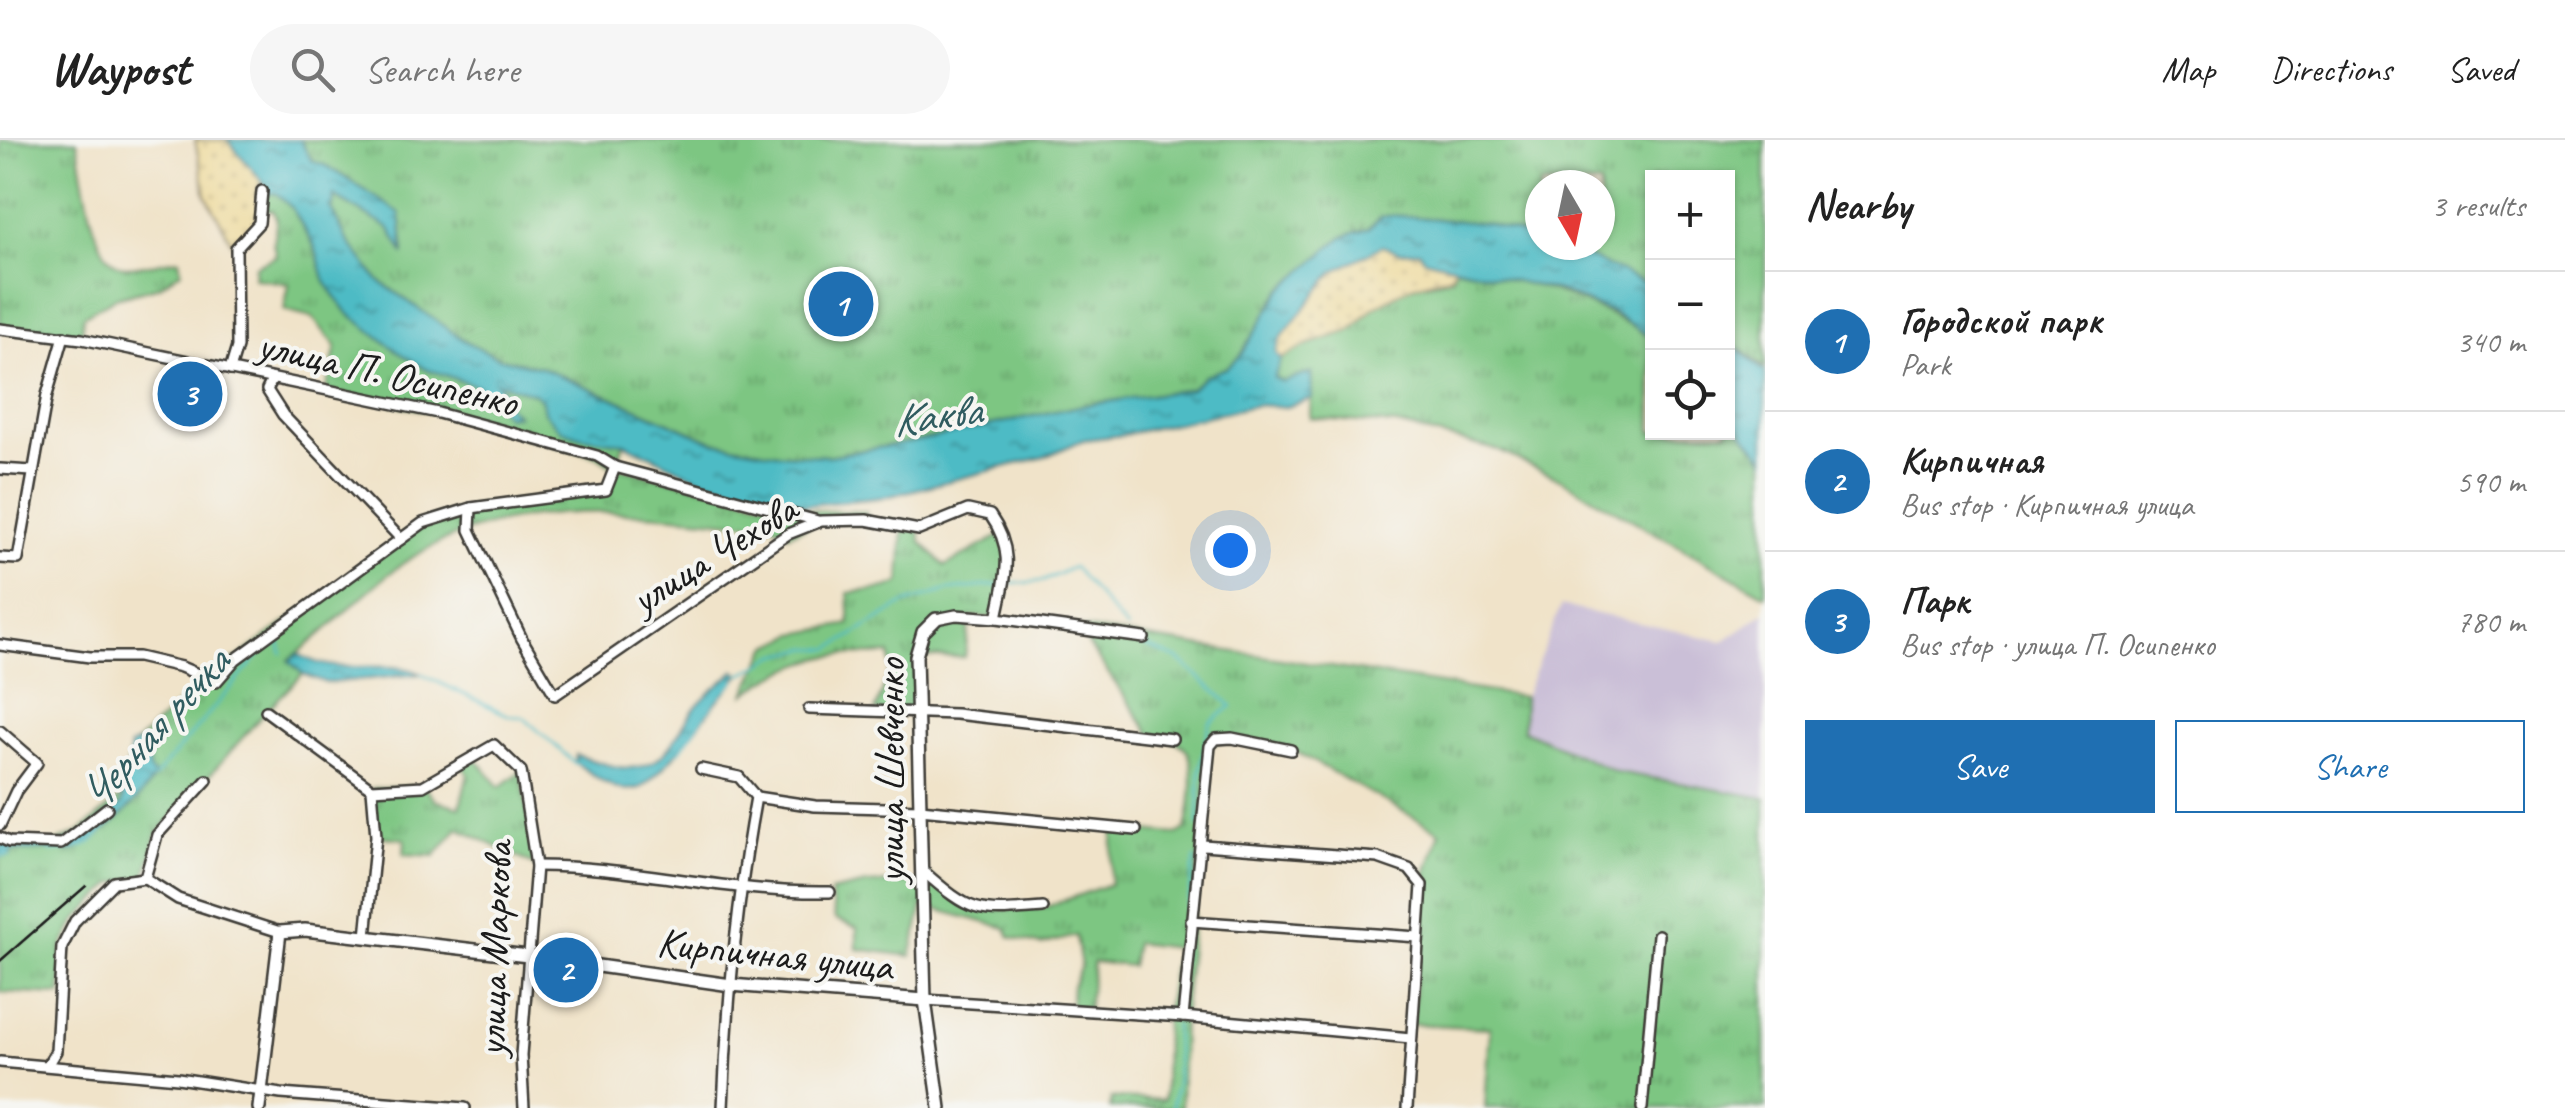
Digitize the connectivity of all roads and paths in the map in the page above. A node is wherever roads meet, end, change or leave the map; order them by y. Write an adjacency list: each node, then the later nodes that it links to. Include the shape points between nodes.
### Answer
1 (262, 191): 4 (street, via 260,223 236,248 237,347)
2 (0, 329): 3 (street, улица П. Осипенко)
3 (64, 336): 4 (street, улица П. Осипенко); 8 (street)
4 (230, 370): 5 (street, улица П. Осипенко)
5 (272, 380): 6 (street, улица П. Осипенко, via 438,413 598,456); 11 (street, via 268,390 283,415)
6 (615, 467): 9 (street, via 606,490); 10 (street, улица П. Осипенко)
7 (0, 469): 8 (street)
8 (32, 472): 12 (street, via 18,559)
9 (472, 508): 10 (street, улица Чехова, via 470,530 554,695 788,534); 11 (street, via 423,523)
10 (821, 521): 13 (street, улица Чехова, via 866,520 919,530 968,510 990,515 1004,534 1008,560)
11 (401, 539): 16 (street, via 236,659 216,682 138,657)
12 (0, 558)
13 (997, 618): 14 (street); 15 (street)
14 (936, 619): 19 (street, улица Шевченко, via 923,632 916,656)
15 (1144, 638)
16 (0, 644)
17 (809, 709): 19 (street)
18 (266, 711): 25 (street)
19 (918, 715): 21 (street); 28 (street, улица Шевченко)
20 (0, 731): 29 (street, via 37,763)
21 (1172, 740)
22 (1291, 750): 32 (street, via 1232,738 1210,746)
23 (701, 769): 26 (street, via 739,777)
24 (206, 780): 35 (street, via 157,835)
25 (372, 789): 33 (street, улица Маркова, via 423,786 494,744 521,771); 42 (street, via 376,836)
26 (756, 797): 28 (street); 36 (street)
27 (107, 808): 31 (street, via 60,844)
28 (920, 809): 30 (street); 34 (street, улица Шевченко)
29 (0, 825)
30 (1136, 830)
31 (0, 838)
32 (1202, 846): 39 (street); 43 (street, via 1378,858 1408,869 1422,885)
33 (536, 866): 36 (street); 44 (street, улица Маркова)
34 (923, 871): 38 (street, via 976,910); 46 (street, улица Шевченко)
35 (145, 878): 40 (street, Кирпичная улица, via 178,899); 50 (street, via 114,882 76,921 62,947 56,1051)
36 (738, 889): 37 (street); 45 (street)
37 (830, 892)
38 (1043, 908)
39 (1192, 921): 43 (street); 47 (street)
40 (280, 932): 42 (street, Кирпичная улица); 51 (street)
41 (1658, 935): 58 (street)
42 (366, 937): 44 (street, Кирпичная улица)
43 (1418, 937): 48 (street)
44 (528, 956): 45 (street, Кирпичная улица); 54 (street, улица Маркова)
45 (731, 985): 46 (street, Кирпичная улица); 55 (street)
46 (925, 1000): 47 (street, Кирпичная улица); 56 (street, улица Шевченко)
47 (1183, 1017): 48 (street, Кирпичная улица)
48 (1412, 1038): 57 (street)
49 (0, 1062): 50 (street)
50 (48, 1064): 51 (street)
51 (260, 1090): 52 (street); 53 (street)
52 (260, 1108)
53 (465, 1108)
54 (524, 1108)
55 (723, 1108)
56 (940, 1108)
57 (1407, 1108)
58 (1642, 1108)

